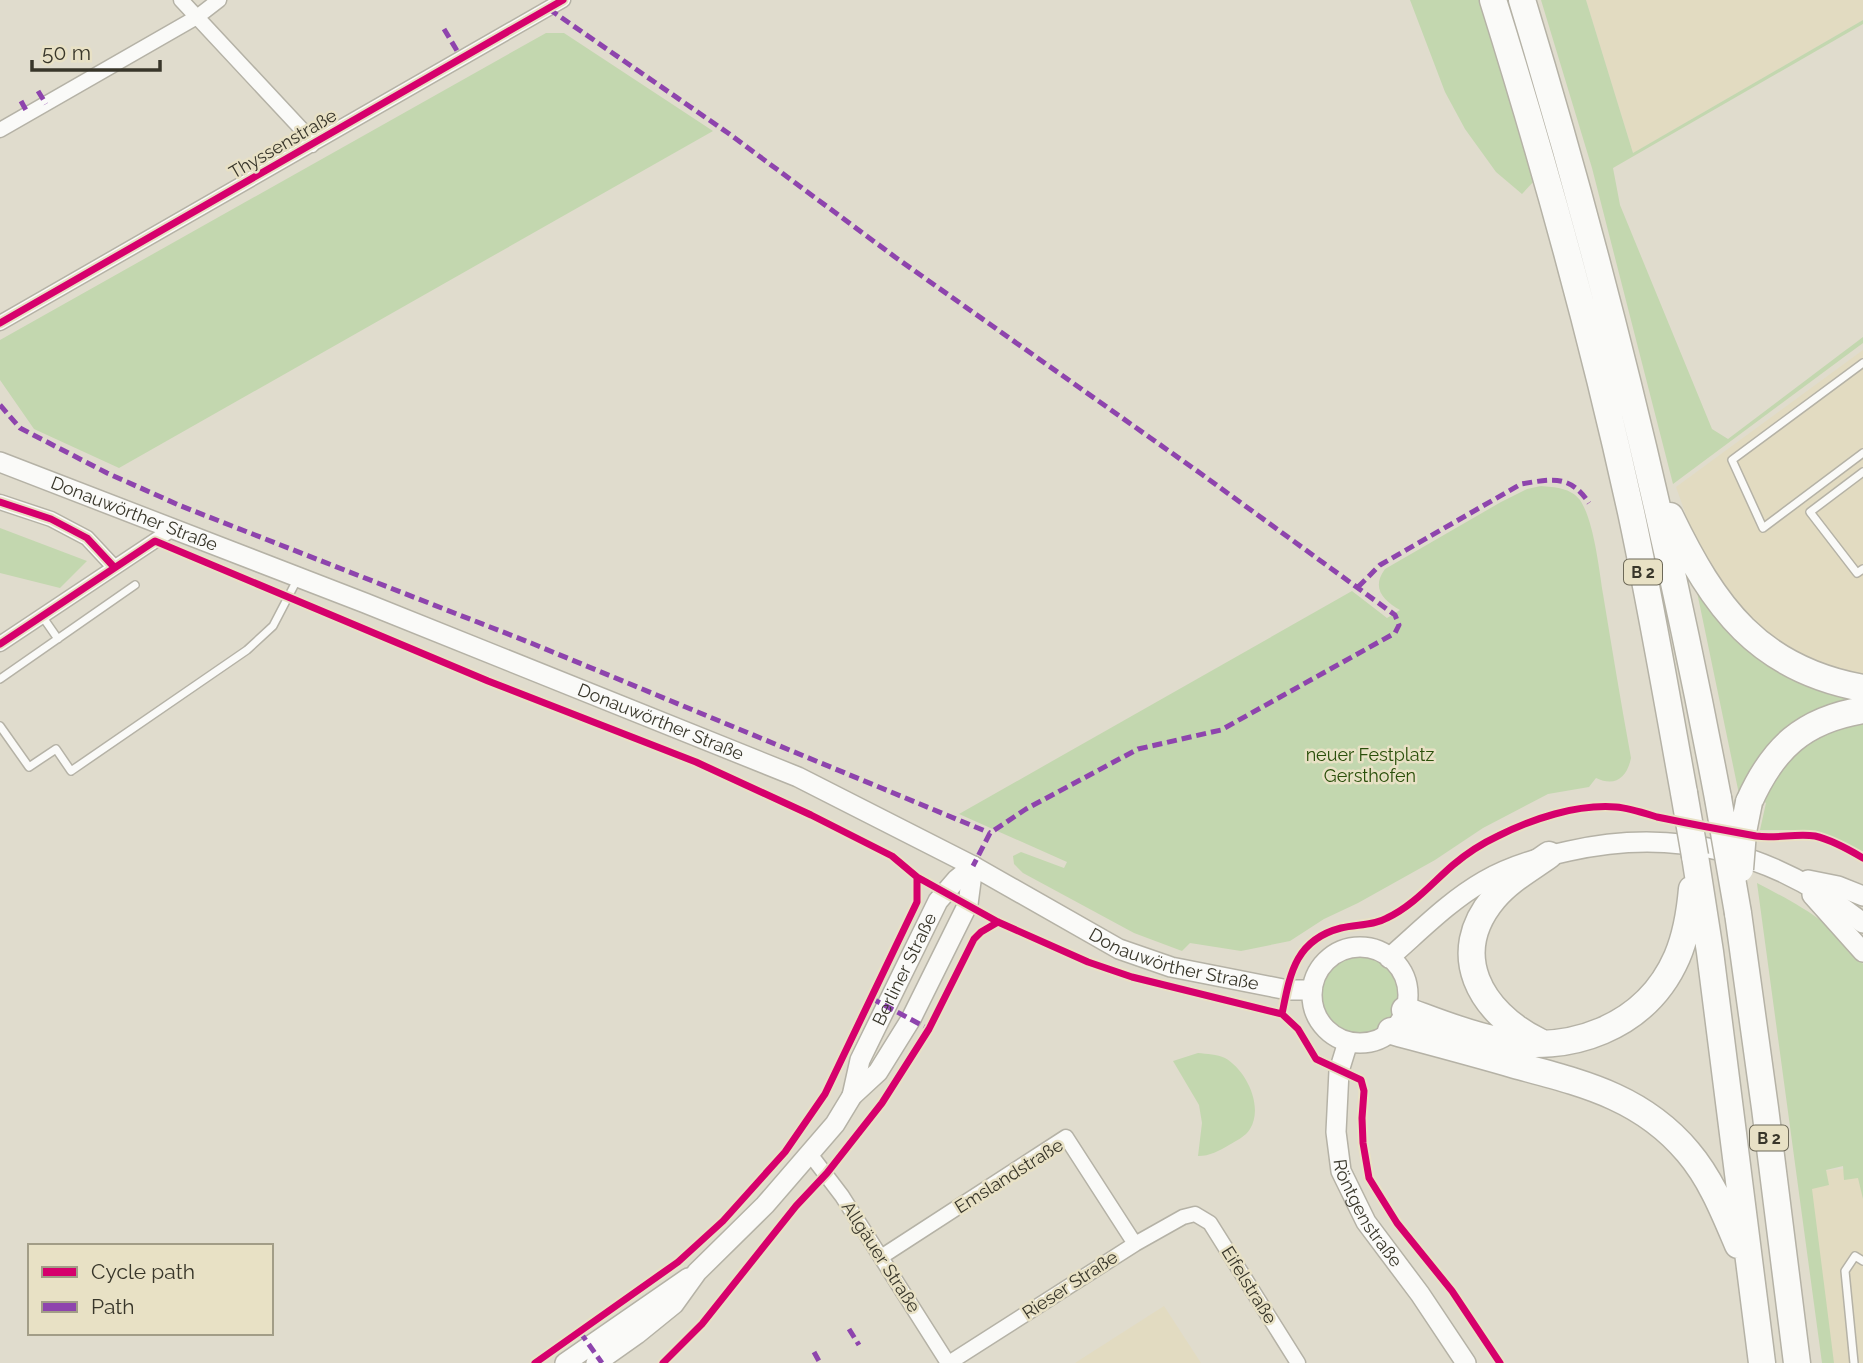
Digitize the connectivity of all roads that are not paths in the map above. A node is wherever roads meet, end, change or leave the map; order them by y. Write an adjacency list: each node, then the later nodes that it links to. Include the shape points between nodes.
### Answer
1 (181, 0): 6 (street)
2 (219, 0): 6 (street)
3 (564, 0): 8 (street, Thyssenstraße)
4 (1493, 0): 34 (highway, B 2, bridge, via 1534,132 1616,449 1684,793 1695,856)
5 (1522, 0): 16 (highway, B 2, via 1588,224)
6 (197, 17): 7 (street); 8 (street)
7 (0, 130)
8 (312, 145): 9 (street, Thyssenstraße)
9 (18, 314): 10 (street, Thyssenstraße); 11 (street, Thyssenstraße)
10 (0, 323)
11 (0, 329)
12 (1863, 363): 13 (lane, via 1732,460 1763,528)
13 (1863, 453)
14 (0, 462): 18 (main road, Donauwörther Straße)
15 (1863, 472): 20 (lane, via 1810,512 1857,573)
16 (1651, 477): 27 (highway, via 1702,579 1743,630 1800,669); 35 (highway, B 2, bridge)
17 (0, 502): 19 (street, via 72,529)
18 (174, 528): 19 (street); 21 (main road, Donauwörther Straße)
19 (114, 567): 23 (street)
20 (1863, 569)
21 (298, 577): 29 (lane, via 273,626 247,650 71,771 56,749 29,767); 31 (main road, Donauwörther Straße, via 798,777)
22 (135, 585): 25 (lane)
23 (43, 612): 24 (street); 25 (lane)
24 (2, 639)
25 (58, 639): 26 (lane)
26 (0, 679)
27 (1863, 688)
28 (1863, 710): 35 (highway, bridge, via 1831,717 1795,736 1768,765 1749,803 1743,832)
29 (0, 726)
30 (1549, 855): 32 (main road, via 1614,842 1664,842 1726,851); 38 (main road, via 1477,886); 42 (highway, via 1496,896 1479,921 1472,954 1476,978 1488,1003 1508,1023)
31 (973, 866): 39 (main road, Donauwörther Straße, via 1119,949 1171,967 1288,990); 43 (main road, Berliner Straße, via 938,901 860,1060); 43 (main road, Berliner Straße, via 968,904 924,994 878,1072)
32 (1797, 879): 33 (main road, via 1819,880); 36 (main road); 37 (main road)
33 (1863, 896)
34 (1697, 905): 42 (highway, via 1670,973 1647,1000 1603,1032 1574,1041); 50 (highway, B 2)
35 (1738, 913): 57 (highway, B 2)
36 (1863, 923)
37 (1863, 952)
38 (1390, 958): 39 (main road, via 1367,948 1342,951 1322,965); 40 (main road, via 1407,986)
39 (1312, 990): 41 (main road, via 1318,1020 1330,1033)
40 (1398, 1021): 41 (main road, via 1369,1042); 42 (highway, via 1497,1040); 50 (highway, via 1602,1090 1637,1107 1672,1135 1714,1189)
41 (1349, 1042): 55 (main road, Röntgenstraße, via 1339,1070 1336,1132 1341,1171 1366,1222)
42 (1543, 1043)
43 (852, 1096): 44 (main road, Berliner Straße)
44 (810, 1154): 47 (street, Allgäuer Straße); 49 (main road, Berliner Straße)
45 (1195, 1214): 46 (street, Rieser Straße); 51 (street, Eifelstraße, via 1210,1223)
46 (1135, 1244): 47 (street, Emslandstraße, via 1066,1137); 54 (street, Rieser Straße)
47 (881, 1258): 54 (street, Allgäuer Straße)
48 (1863, 1261): 58 (lane, via 1854,1256 1845,1271)
49 (697, 1272): 52 (main road, Berliner Straße); 53 (main road, Berliner Straße, via 674,1304)
50 (1751, 1274): 56 (highway, B 2)
51 (1292, 1361)
52 (565, 1363)
53 (596, 1363)
54 (948, 1363)
55 (1466, 1363)
56 (1762, 1363)
57 (1797, 1363)
58 (1854, 1363)

